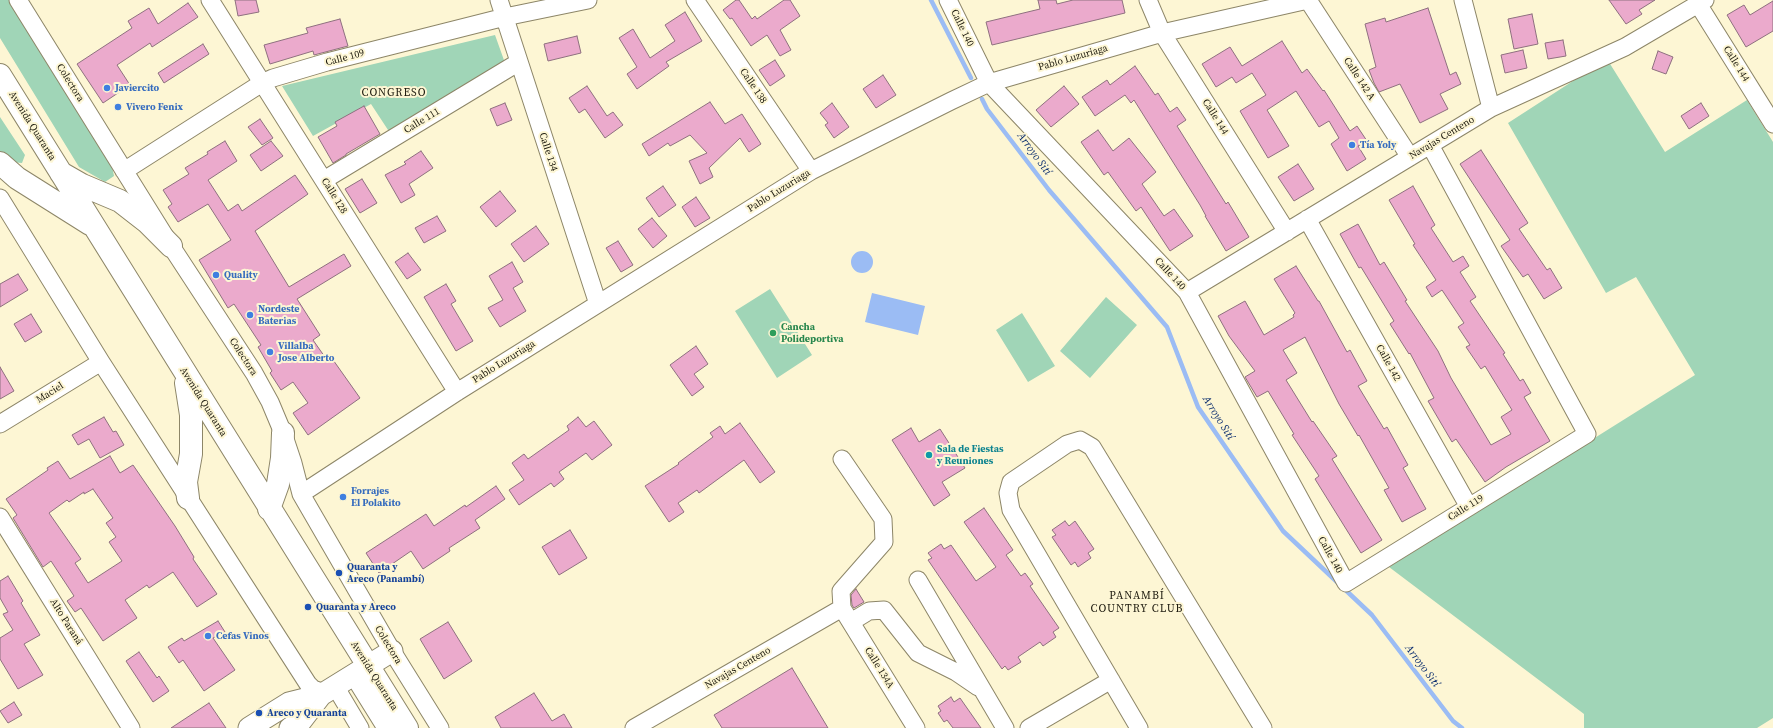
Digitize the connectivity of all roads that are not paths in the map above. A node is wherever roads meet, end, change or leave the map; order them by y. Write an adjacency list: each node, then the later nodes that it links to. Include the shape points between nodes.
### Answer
1 (18, 0): 22 (street, Colectora)
2 (210, 0): 15 (street, Calle 128)
3 (499, 0): 11 (street, Calle 134)
4 (588, 0): 11 (street, Calle 109)
5 (695, 0): 23 (street, Calle 138)
6 (948, 0): 16 (street, Calle 140)
7 (1148, 0): 12 (street, Calle 144)
8 (1308, 0): 12 (street, Pablo Luzuriaga); 20 (street, Calle 142 A)
9 (1463, 0): 17 (street)
10 (1702, 2): 17 (street, Navajas Centeno, via 1625,47); 18 (street, Calle 144)
11 (505, 17): 13 (street, Calle 134); 15 (street, Calle 109, via 327,62)
12 (1162, 33): 16 (street, Pablo Luzuriaga); 29 (street, Calle 144)
13 (519, 62): 25 (street, Calle 111); 32 (street, Calle 134)
14 (0, 75): 24 (highway, Avenida Quaranta)
15 (262, 83): 22 (street, Calle 109); 25 (street, Calle 128)
16 (989, 83): 23 (street, Pablo Luzuriaga); 31 (street, Calle 140)
17 (1491, 108): 19 (street, Navajas Centeno)
18 (1773, 124)
19 (1430, 146): 20 (street, Navajas Centeno); 41 (street, Calle 119, via 1587,434)
20 (1410, 157): 27 (street, Navajas Centeno)
21 (0, 163): 28 (highway, via 17,178)
22 (124, 171): 30 (street, Colectora)
23 (811, 171): 32 (street, Pablo Luzuriaga)
24 (61, 173): 28 (highway, Avenida Quaranta); 30 (highway, via 120,201 147,222)
25 (324, 180): 35 (street, Calle 128)
26 (0, 198): 33 (street)
27 (1307, 219): 29 (street, Navajas Centeno); 41 (street, Calle 142)
28 (94, 226): 34 (highway, Avenida Quaranta)
29 (1287, 232): 31 (street, Navajas Centeno)
30 (171, 246): 37 (street, Colectora, via 254,373)
31 (1187, 292): 45 (street, Calle 140)
32 (598, 304): 35 (street, Pablo Luzuriaga)
33 (101, 362): 36 (street, Maciel); 40 (street)
34 (185, 374): 40 (highway, via 191,415 186,482); 42 (highway, Avenida Quaranta)
35 (457, 392): 39 (street, Pablo Luzuriaga)
36 (0, 424)
37 (283, 433): 39 (street, Colectora); 42 (highway, via 278,484)
38 (842, 459): 46 (street, via 882,519 884,542 841,590)
39 (301, 494): 48 (street, Colectora)
40 (188, 498): 52 (street, via 308,684 312,689)
41 (1469, 506): 45 (street, Calle 119)
42 (269, 509): 49 (highway, Avenida Quaranta)
43 (0, 517): 53 (street, Alto Paraná)
44 (918, 580): 51 (street)
45 (1346, 582)
46 (842, 608): 47 (street, Calle 134A); 60 (street, Navajas Centeno)
47 (851, 622): 51 (street, via 869,611 884,610 918,654 956,672); 61 (street, Calle 134A)
48 (392, 651): 49 (main road); 59 (street, Colectora)
49 (360, 670): 52 (main road); 57 (street); 58 (highway, Avenida Quaranta)
50 (1111, 680): 63 (street); 64 (street); 65 (street, via 1011,510 1008,492 1011,482 1067,444 1080,440 1092,447)
51 (983, 691): 62 (street)
52 (326, 692): 54 (main road, via 289,703); 55 (main road, via 301,721); 56 (street)
53 (131, 728)
54 (249, 728)
55 (290, 728)
56 (360, 728)
57 (386, 728)
58 (406, 728)
59 (440, 728)
60 (634, 728)
61 (916, 728)
62 (1005, 728)
63 (1029, 728)
64 (1139, 728)
65 (1263, 728)

